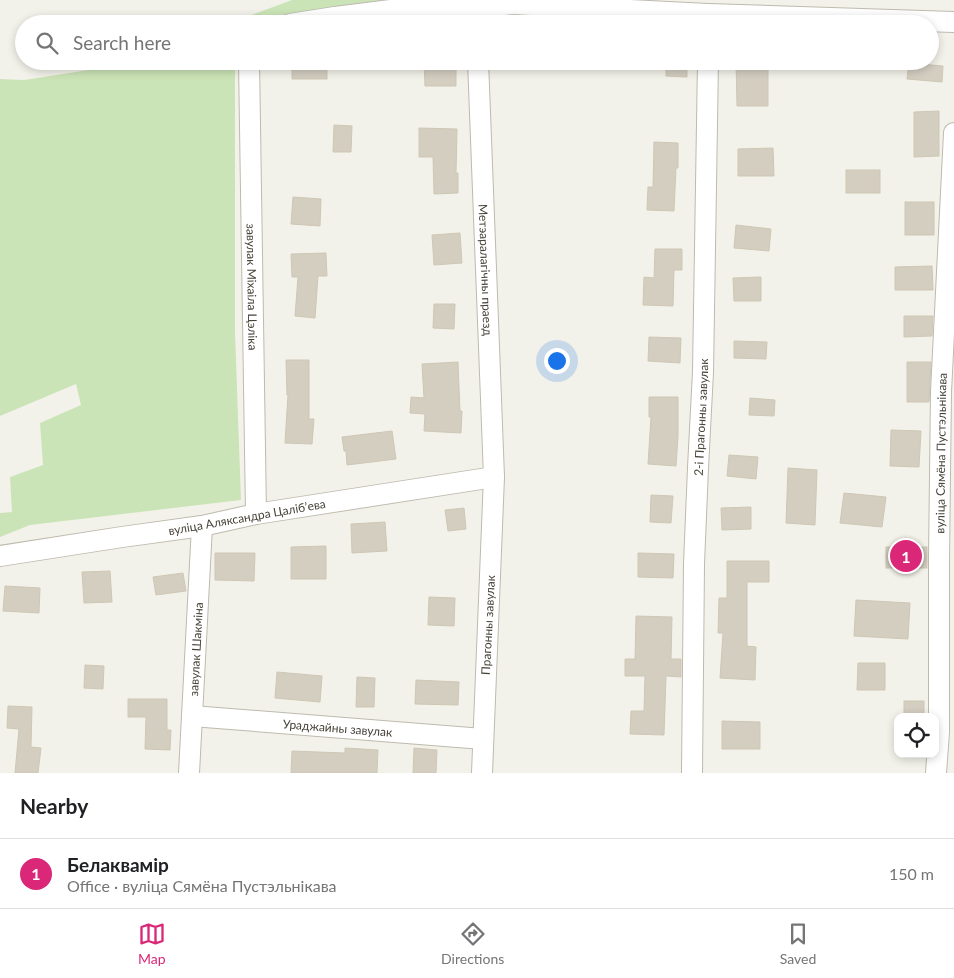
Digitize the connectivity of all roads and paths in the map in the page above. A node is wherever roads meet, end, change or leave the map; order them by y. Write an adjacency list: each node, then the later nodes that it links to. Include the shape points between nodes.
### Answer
1 (708, 13): 4 (street, via 512,4); 5 (street)
2 (351, 15): 3 (street, via 414,7)
3 (470, 15)
4 (480, 15)
5 (763, 15)
6 (939, 21): 7 (street)
7 (954, 22)
8 (249, 70): 13 (street, завулак Міхаіла Цэліка)
9 (478, 70): 12 (street, Метэаралагічны праезд)
10 (708, 70): 20 (street, 2-і Прагонны завулак, via 704,372 694,564)
11 (954, 133): 21 (street, вуліца Сямёна Пустэльнікава, via 941,392)
12 (494, 477): 13 (street, вуліца Аляксандра Цалібʼева); 17 (street, Прагонны завулак)
13 (256, 514): 14 (street, вуліца Аляксандра Цалібʼева)
14 (202, 526): 15 (street, вуліца Аляксандра Цалібʼева); 16 (street, завулак Шакміна)
15 (0, 556)
16 (192, 716): 17 (street, Ураджайны завулак); 18 (street, завулак Шакміна)
17 (483, 739): 19 (street, Прагонны завулак)
18 (189, 773)
19 (482, 773)
20 (692, 773)
21 (936, 773)

